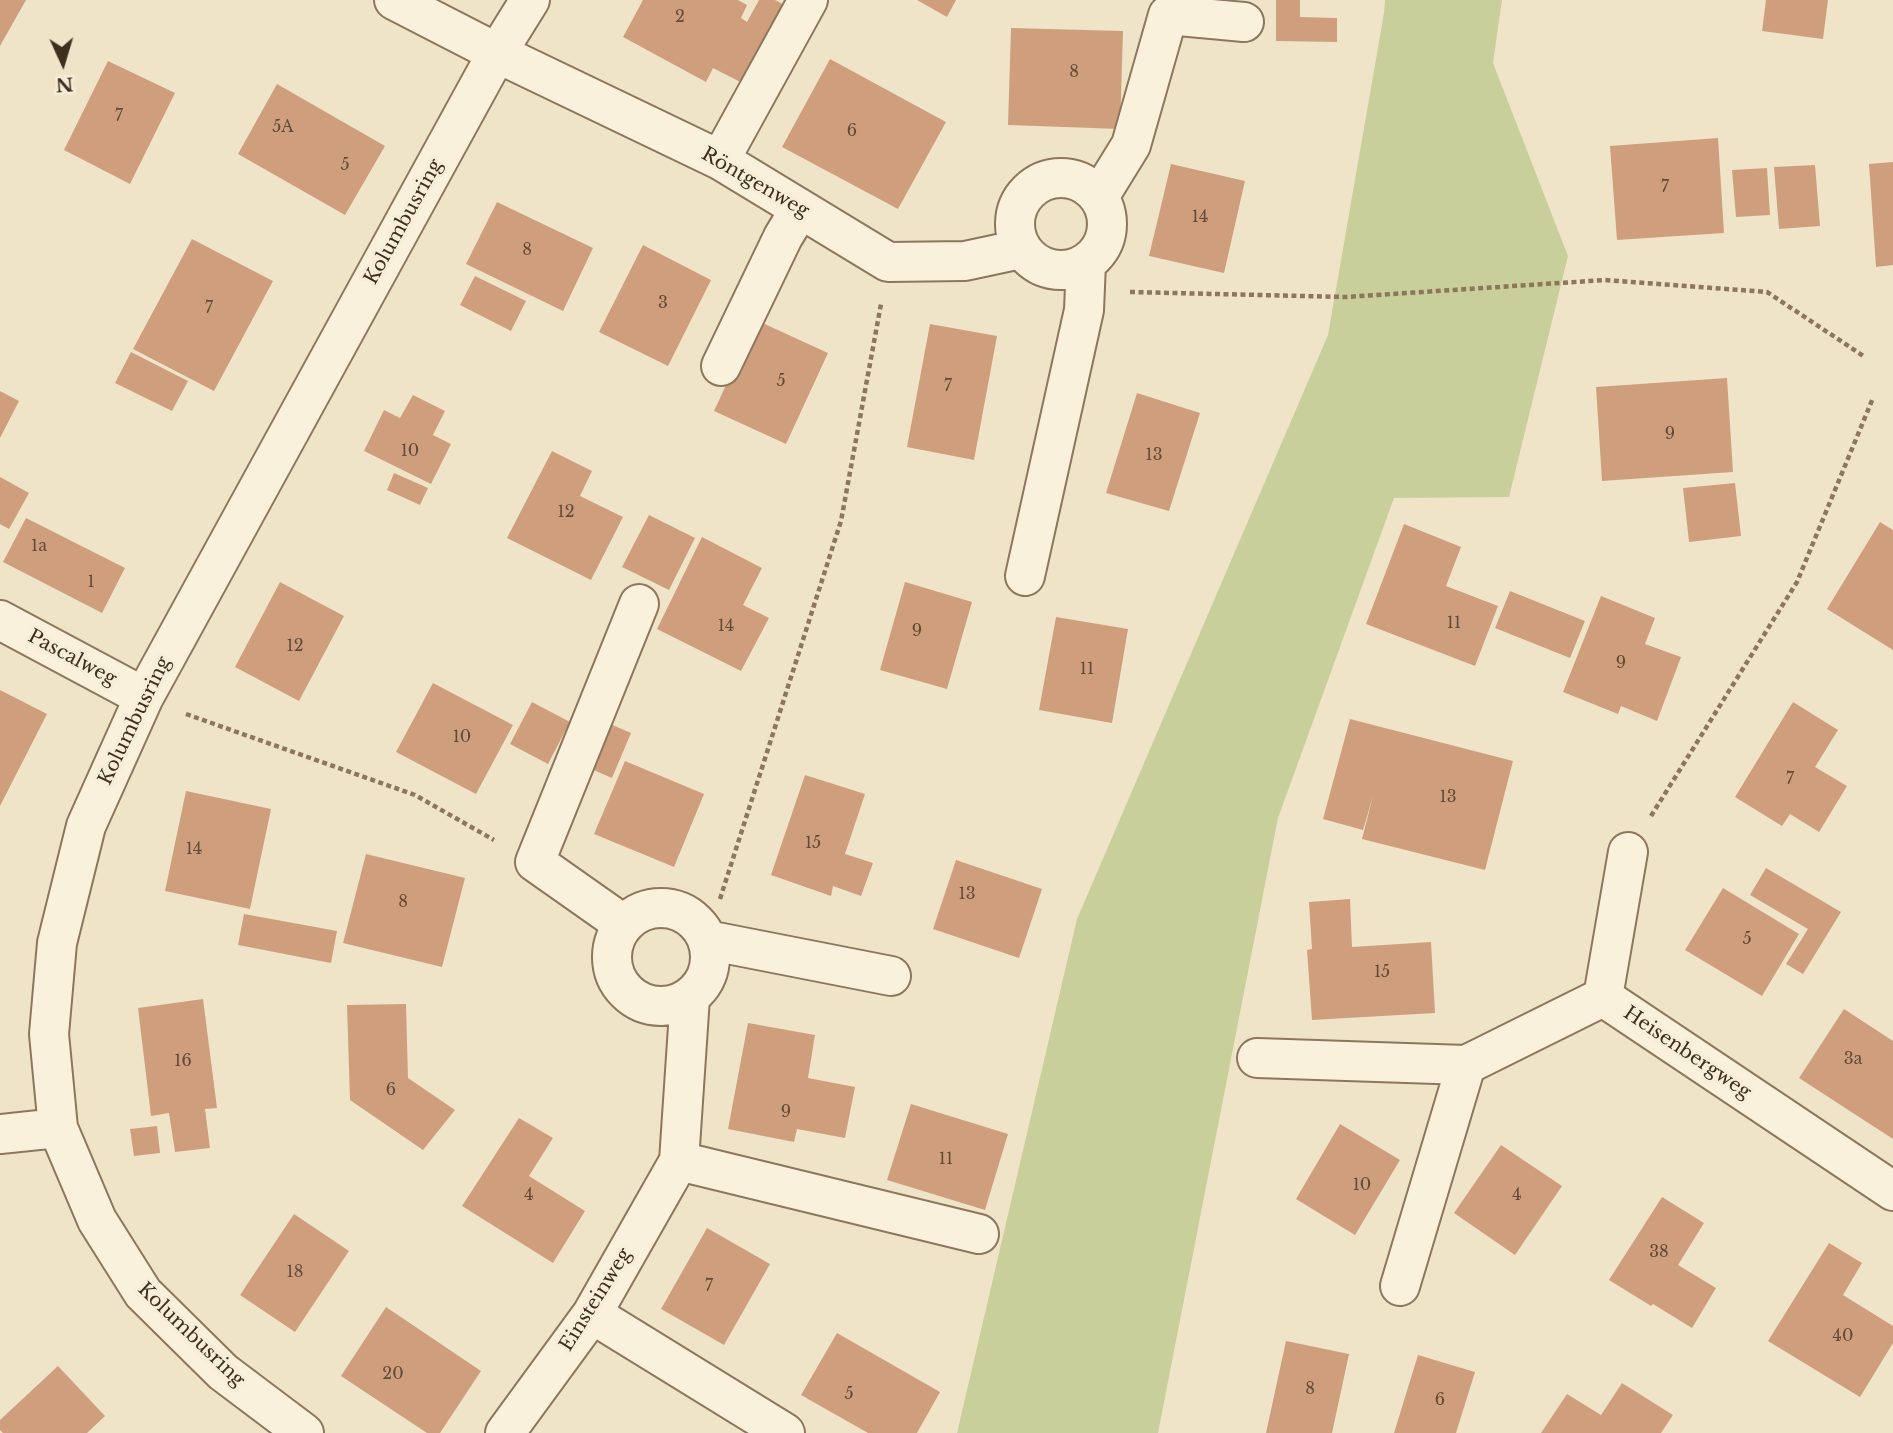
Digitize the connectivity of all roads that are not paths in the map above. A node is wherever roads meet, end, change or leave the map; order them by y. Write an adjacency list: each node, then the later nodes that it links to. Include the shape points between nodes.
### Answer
1 (394, 0): 5 (street, Röntgenweg)
2 (530, 0): 5 (street, Kolumbusring)
3 (808, 0): 6 (street)
4 (1244, 22): 7 (street, via 1168,15 1131,145)
5 (497, 53): 6 (street, Röntgenweg); 15 (street, Kolumbusring)
6 (720, 160): 8 (street, Röntgenweg)
7 (1099, 197): 9 (street, via 1073,179 1042,182 1029,191 1015,218); 10 (street, via 1108,226 1105,241)
8 (800, 209): 9 (street, Röntgenweg, via 888,262 965,261); 11 (street)
9 (1021, 249): 10 (street, via 1044,267 1072,269)
10 (1086, 263): 12 (street, via 1084,310)
11 (721, 366)
12 (1025, 576)
13 (639, 604): 17 (street, via 535,862)
14 (0, 620): 15 (street, Pascalweg)
15 (144, 697): 24 (street, Kolumbusring, via 86,826 57,943 49,1034)
16 (1628, 852): 20 (street, Heisenbergweg)
17 (623, 924): 18 (street, via 637,913 670,908 686,914); 21 (street, via 615,938 612,962 620,984 630,995 660,1006)
18 (707, 940): 19 (street); 21 (street, Einsteinweg, via 708,971)
19 (891, 976)
20 (1603, 996): 23 (street); 27 (street, Heisenbergweg)
21 (690, 997): 26 (street, Einsteinweg)
22 (1257, 1058): 23 (street)
23 (1466, 1065): 29 (street)
24 (58, 1128): 25 (street); 31 (street, Kolumbusring, via 97,1220 143,1293 223,1372)
25 (0, 1134)
26 (679, 1161): 28 (street); 30 (street, Einsteinweg)
27 (1893, 1191)
28 (979, 1234)
29 (1400, 1286)
30 (592, 1314): 32 (street, Einsteinweg); 33 (street)
31 (304, 1433)
32 (505, 1433)
33 (785, 1433)

